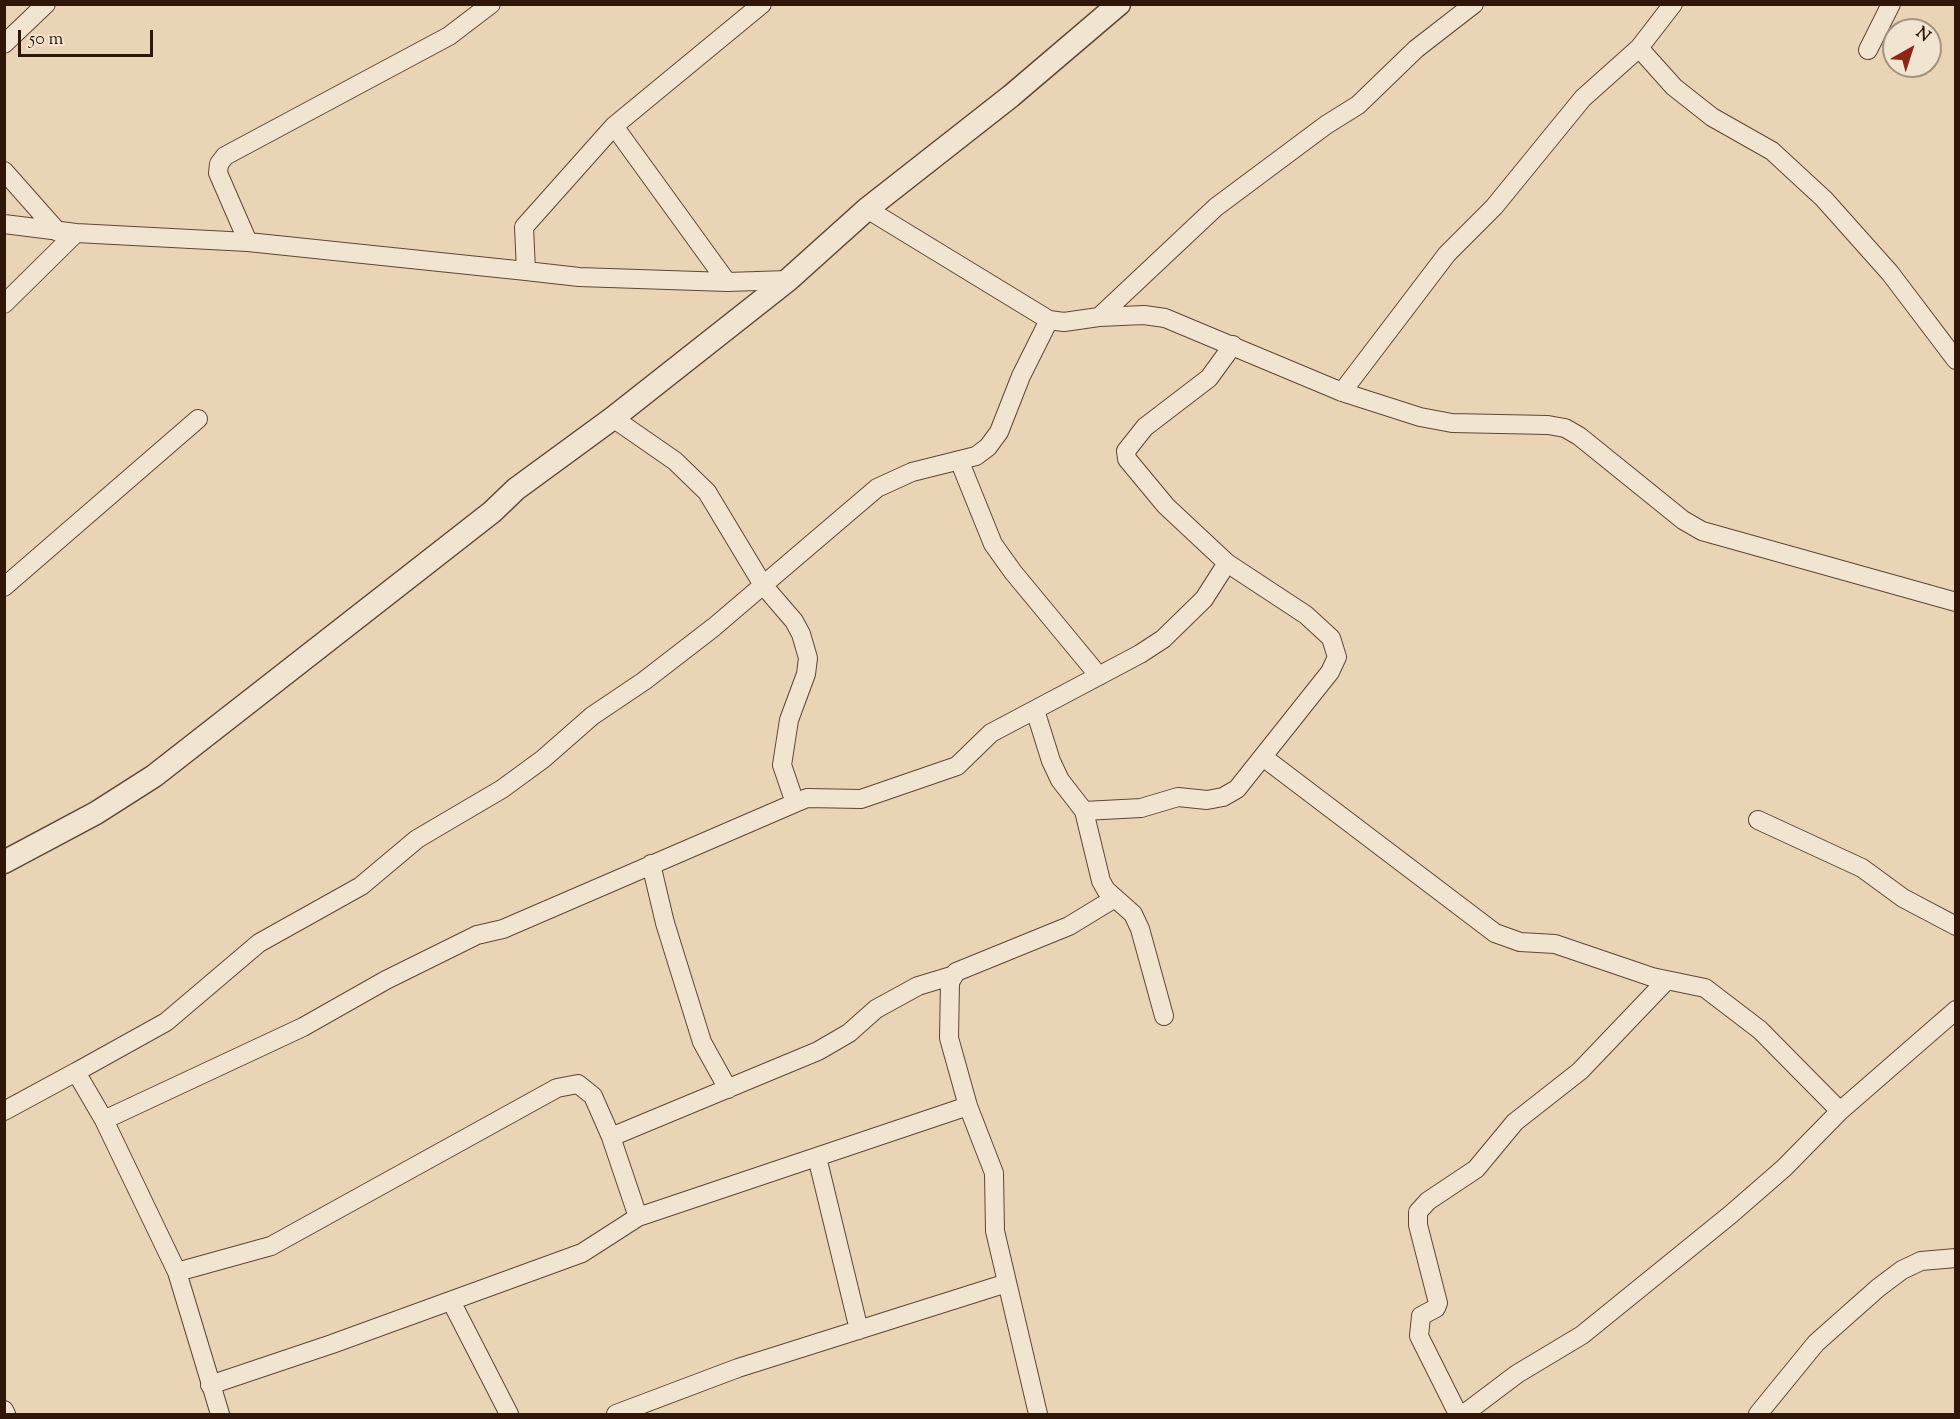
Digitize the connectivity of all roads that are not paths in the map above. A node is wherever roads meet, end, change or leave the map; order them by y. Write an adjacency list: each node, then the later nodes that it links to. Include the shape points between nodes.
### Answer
1 (46, 4): 8 (street)
2 (491, 4): 16 (street, via 449,36 225,156 219,173)
3 (762, 4): 11 (street)
4 (1119, 4): 13 (street, via 1011,96)
5 (1474, 4): 21 (street, via 1416,49 1358,105 1216,207)
6 (1673, 4): 9 (street)
7 (1891, 4): 10 (street)
8 (4, 44)
9 (1639, 48): 24 (street, via 1674,87 1712,117 1772,151 1824,199 1890,273); 25 (street, via 1583,98 1494,207 1447,254)
10 (1869, 50)
11 (614, 126): 17 (street, via 524,227); 19 (street)
12 (4, 171): 15 (street)
13 (867, 208): 18 (street); 22 (street)
14 (4, 224): 15 (street)
15 (67, 233): 16 (street); 20 (street)
16 (248, 242): 17 (street)
17 (526, 271): 19 (street, via 579,277)
18 (788, 280): 19 (street); 27 (street)
19 (727, 282)
20 (4, 304)
21 (1099, 317): 22 (street); 23 (street, via 1165,318)
22 (1049, 320): 28 (street, via 999,432 976,456)
23 (1233, 345): 25 (street); 29 (street, via 1209,378 1145,427 1126,451 1134,471)
24 (1956, 360)
25 (1342, 392): 32 (street, via 1437,421 1565,429 1702,531)
26 (198, 418): 31 (street)
27 (613, 418): 30 (street, via 675,461 707,492); 39 (street, via 516,489 492,512 154,776 96,813)
28 (959, 460): 30 (street, via 912,472 877,488); 33 (street, via 993,544)
29 (1227, 562): 33 (street, via 1204,599 1179,625 1140,654); 35 (street, via 1306,615 1331,638 1336,649 1330,672)
30 (763, 585): 36 (street, via 794,621 806,644 806,674 789,720 782,765); 47 (street, via 502,789 417,839 361,886 259,944 166,1022)
31 (4, 586)
32 (1956, 602)
33 (1099, 676): 34 (street)
34 (1035, 710): 36 (street, via 991,733 957,766 861,798 807,798); 37 (street, via 1060,780)
35 (1263, 757): 37 (street, via 1237,789 1223,797 1178,797 1141,808); 44 (street, via 1495,933 1520,942 1555,944)
36 (795, 803): 40 (street)
37 (1084, 811): 41 (street, via 1101,881)
38 (1758, 820): 42 (street, via 1862,867 1903,898)
39 (4, 862)
40 (651, 864): 48 (street, via 702,1042); 52 (street, via 503,929 477,935 303,1027)
41 (1115, 898): 43 (street, via 1069,926); 46 (street, via 1133,914 1140,929)
42 (1956, 927)
43 (951, 976): 48 (street, via 918,986 876,1009 849,1033 818,1051); 49 (street, via 949,1038)
44 (1666, 981): 51 (street, via 1695,985 1716,995 1760,1030); 68 (street, via 1580,1071 1515,1122 1476,1169 1418,1212 1438,1303 1437,1308 1421,1317 1419,1336)
45 (1956, 1010): 51 (street)
46 (1164, 1016)
47 (76, 1072): 50 (street); 52 (street)
48 (728, 1089): 53 (street)
49 (968, 1106): 54 (street); 58 (street, via 994,1173 993,1212)
50 (4, 1111)
51 (1840, 1111): 69 (street, via 1784,1168 1646,1283 1581,1335 1517,1374)
52 (104, 1120): 57 (street)
53 (611, 1137): 55 (street); 57 (street, via 593,1096 578,1084 557,1088 271,1246)
54 (817, 1157): 55 (street); 60 (street)
55 (638, 1217): 59 (street, via 582,1253)
56 (1956, 1258): 70 (street, via 1921,1261 1878,1288 1816,1343)
57 (177, 1272): 61 (street)
58 (1007, 1283): 60 (street); 67 (street)
59 (451, 1301): 61 (street); 65 (street)
60 (859, 1330): 66 (street, via 738,1368)
61 (210, 1385): 64 (street)
62 (4, 1410): 63 (street)
63 (6, 1414)
64 (220, 1414)
65 (509, 1414)
66 (616, 1414)
67 (1038, 1414)
68 (1458, 1414)
69 (1464, 1414)
70 (1758, 1414)

